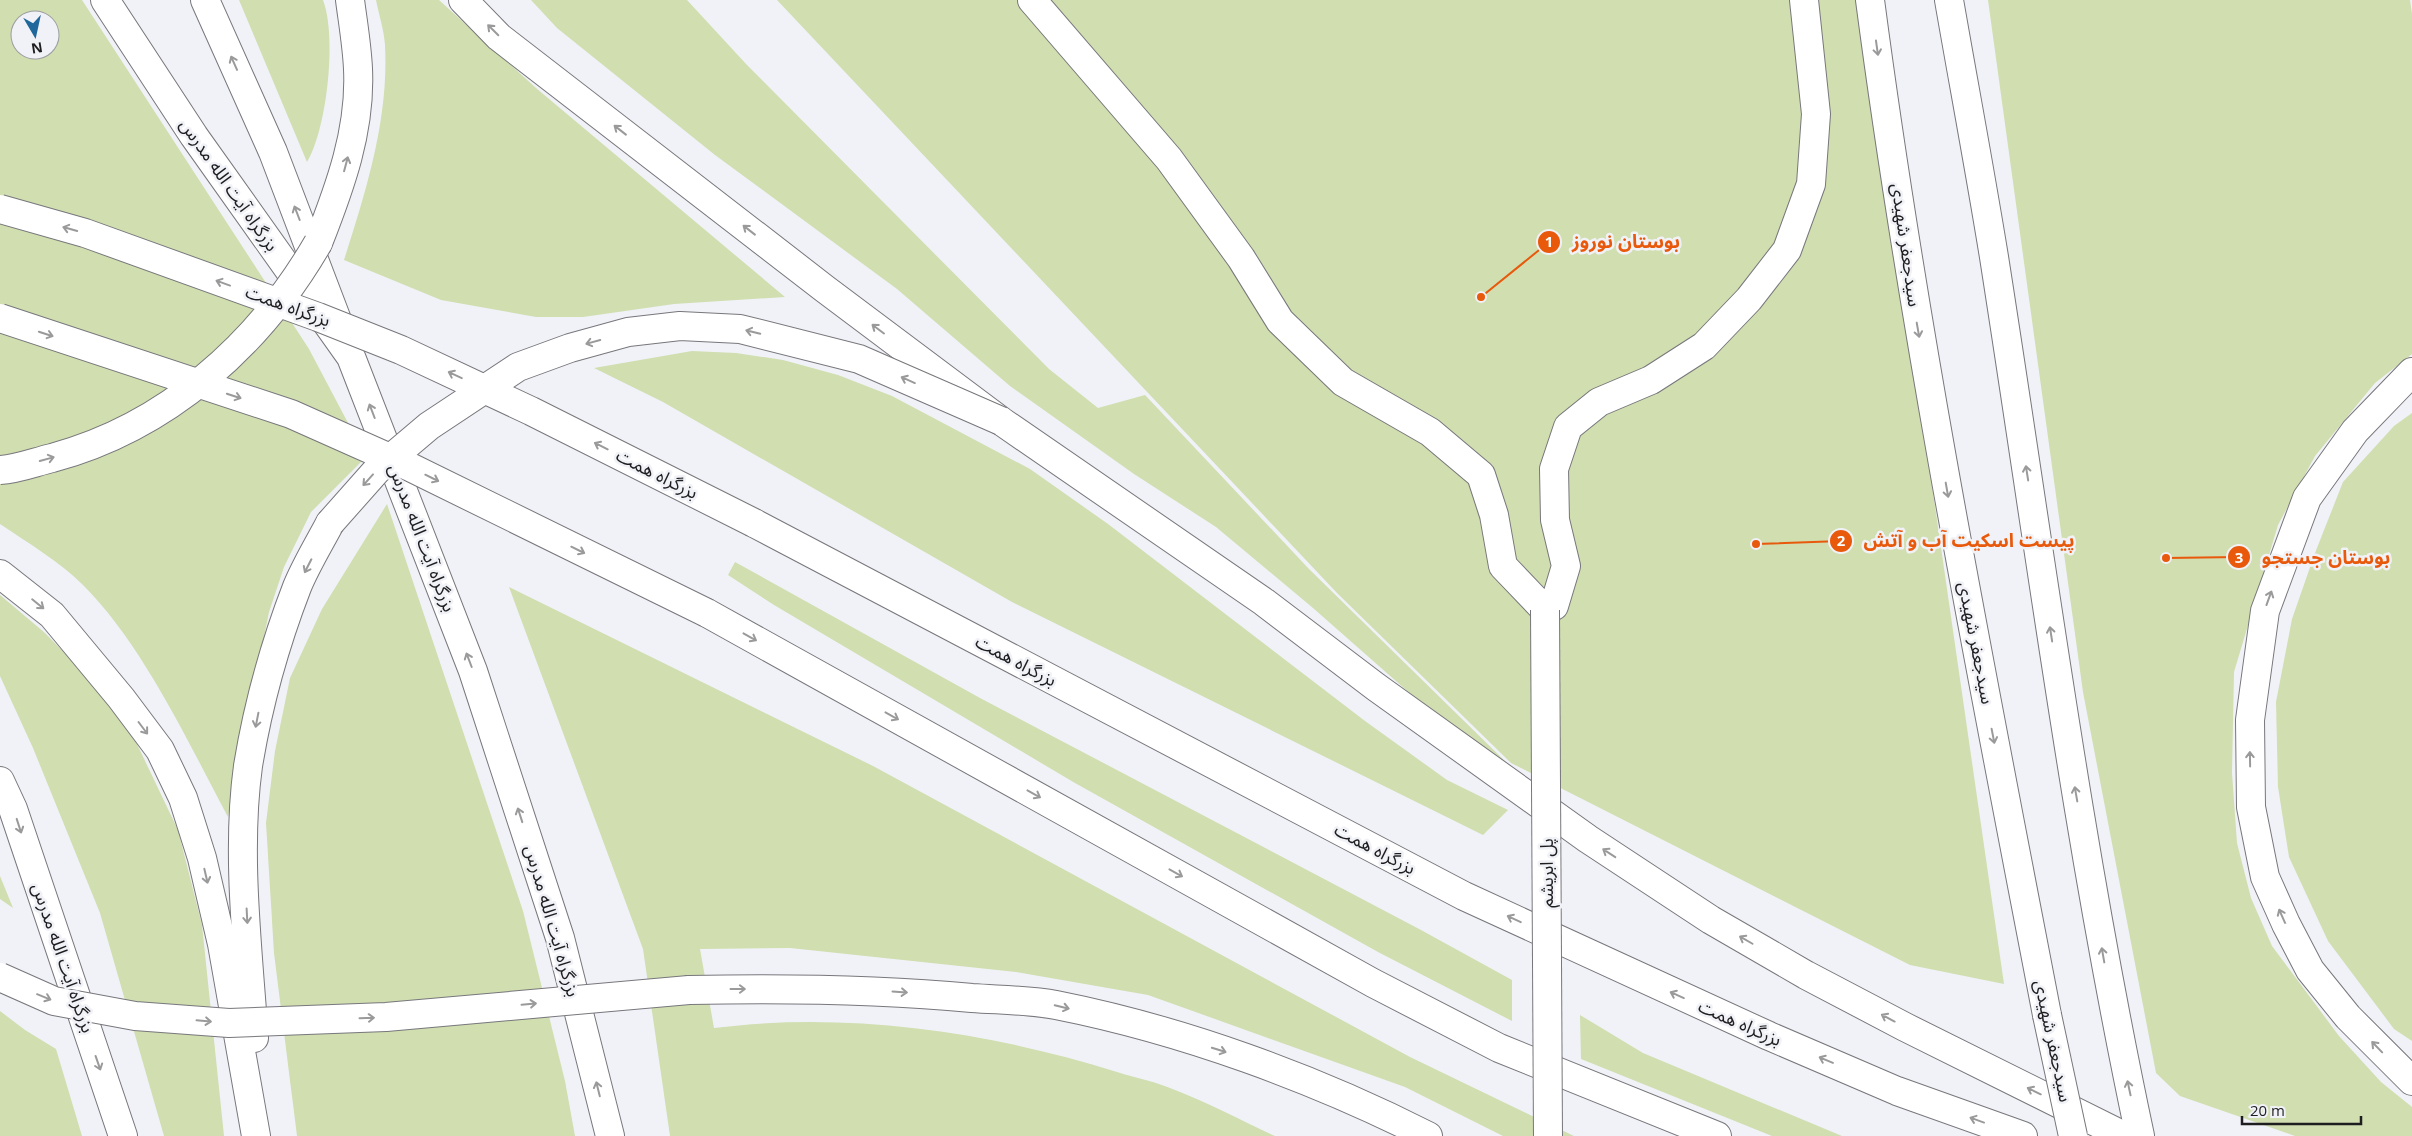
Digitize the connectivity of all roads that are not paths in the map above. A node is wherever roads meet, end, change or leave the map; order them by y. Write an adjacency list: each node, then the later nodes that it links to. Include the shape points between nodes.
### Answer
1 (105, 0): 11 (main road, بزرگراه آیت الله مدرس, via 200,144)
2 (205, 0): 11 (main road, one-way to 2, via 274,152)
3 (350, 0): 14 (main road, one-way to 3, bridge, via 76,451 137,426 167,407 237,350 291,286 318,243 339,192 354,138 358,70)
4 (463, 0): 13 (main road, one-way to 4, via 507,42)
5 (1032, 0): 16 (main road, via 1170,159 1241,258 1280,321 1343,382 1430,432 1481,475 1494,515 1503,566)
6 (1804, 0): 16 (main road, via 1816,114 1810,184 1787,250 1749,299 1704,346 1651,380 1599,402 1568,428 1554,469 1555,520 1566,566 1554,606)
7 (1870, 0): 28 (main road, سیدجعفر شهیدی, one-way to 28, bridge, via 1917,321 1953,524)
8 (1949, 0): 30 (main road, one-way to 8, via 2111,1003 1993,254)
9 (0, 209): 27 (main road, بزرگراه همت, one-way to 9, bridge, via 1897,1091 1778,1040 1464,896 754,523 401,350 94,236)
10 (0, 318): 26 (main road, one-way to 26, bridge, via 291,414 410,467 707,613 1373,982 1499,1048)
11 (351, 357): 23 (main road, بزرگراه آیت الله مدرس, one-way to 11, via 560,938 473,671)
12 (2412, 372): 19 (main road, one-way to 12, via 2348,1017 2310,970 2265,877 2251,807 2250,720 2265,611 2307,498 2355,431)
13 (1001, 421): 22 (main road, one-way to 22, bridge, via 860,359 740,329 680,326 628,332 518,367 429,426 377,470 330,523 298,585 272,658 248,767 245,889); 29 (main road, one-way to 13, via 1905,1027 1711,920 1588,840 1264,602)
14 (0, 470)
15 (0, 574): 21 (main road, one-way to 21, via 52,616 121,698 160,750 183,798 202,858 222,944)
16 (1545, 610): 25 (main road, پل ابریشم, bridge)
17 (0, 781): 20 (main road, بزرگراه آیت الله مدرس, one-way to 20, via 13,809)
18 (0, 977): 24 (main road, one-way to 24, bridge, via 54,1001 135,1016 229,1023 386,1017 689,990 847,989 1054,1005 1120,1020 1248,1058 1374,1109)
19 (2412, 1081)
20 (123, 1136)
21 (256, 1136)
22 (261, 1136)
23 (610, 1136)
24 (1428, 1136)
25 (1548, 1136)
26 (1717, 1136)
27 (2023, 1136)
28 (2073, 1136)
29 (2124, 1136)
30 (2140, 1136)

